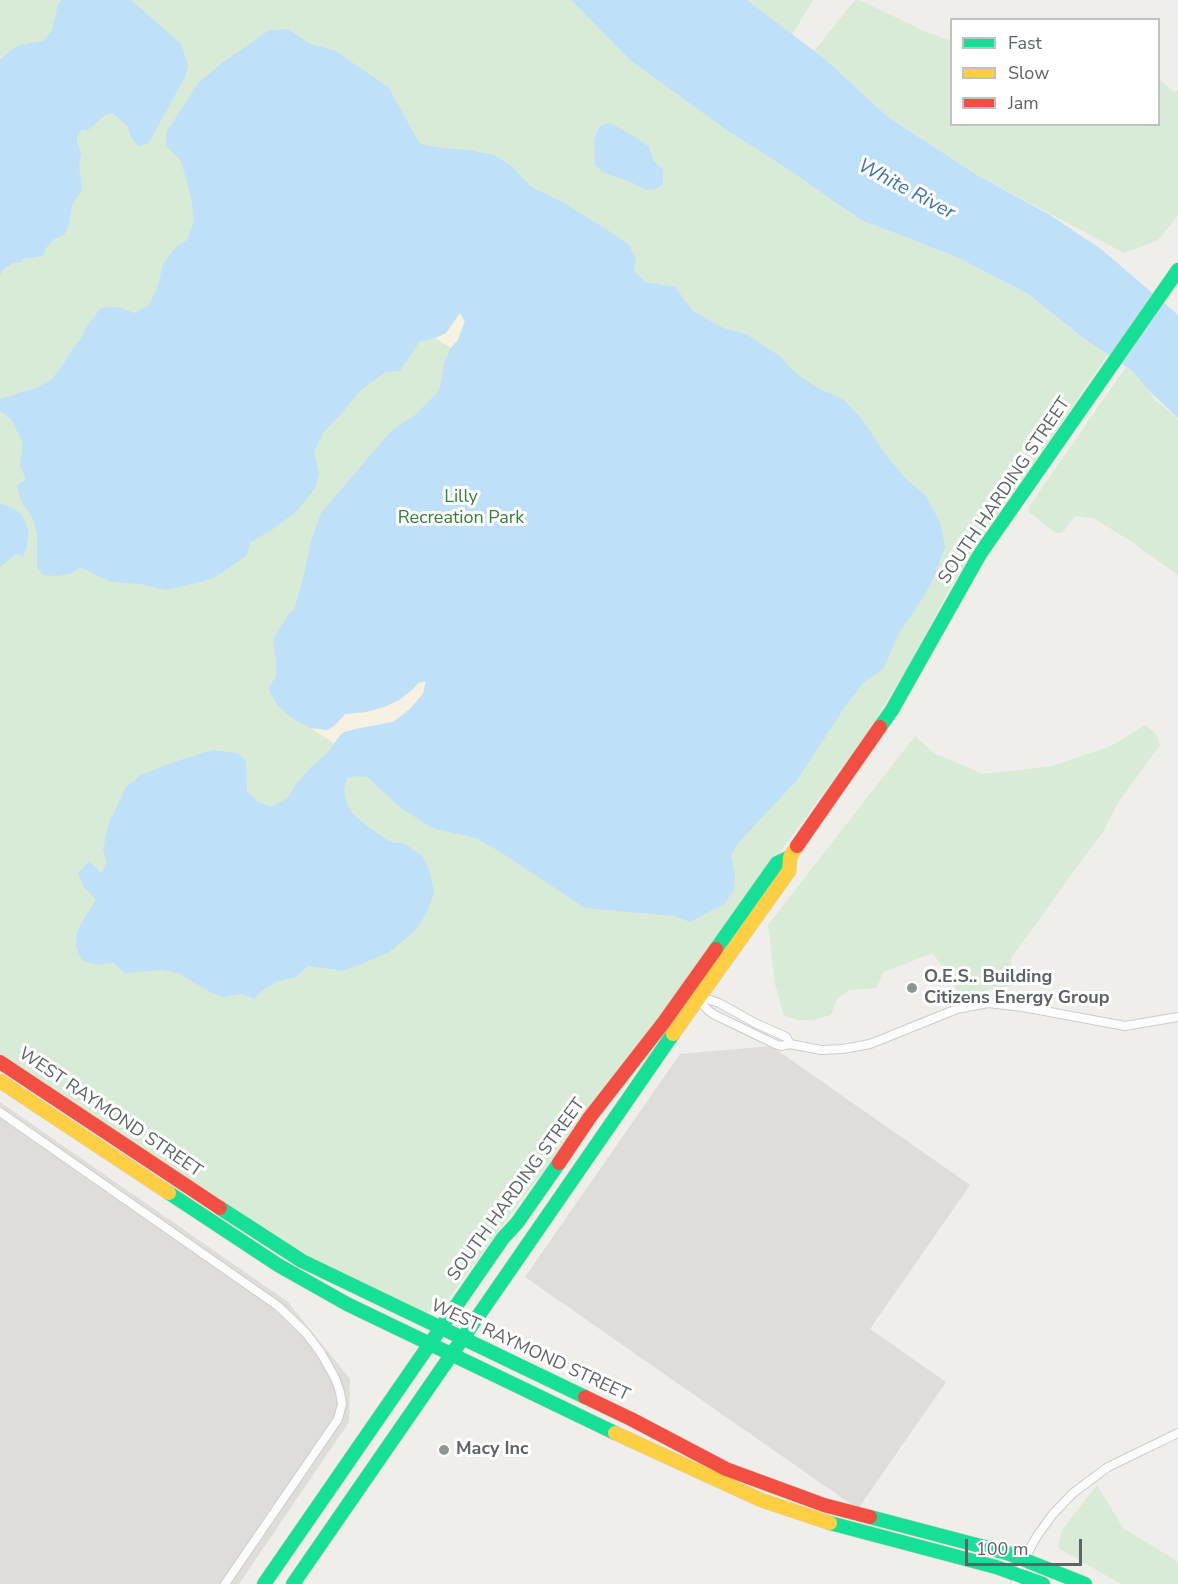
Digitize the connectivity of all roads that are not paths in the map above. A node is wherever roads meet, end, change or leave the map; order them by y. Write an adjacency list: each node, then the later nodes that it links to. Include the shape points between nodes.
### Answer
1 (1178, 270): 2 (main road, SOUTH HARDING STREET, via 1000,525 876,735)
2 (790, 857): 3 (main road, SOUTH HARDING STREET, via 777,862); 4 (main road, SOUTH HARDING STREET, via 789,871)
3 (686, 991): 4 (street); 9 (main road, SOUTH HARDING STREET)
4 (698, 999): 5 (street, via 719,1003 786,1037 790,1044 821,1050 859,1047 957,1009 988,1004 1023,1006 1125,1026); 10 (main road, SOUTH HARDING STREET)
5 (1178, 1017)
6 (0, 1062): 11 (main road, WEST RAYMOND STREET, via 279,1247)
7 (0, 1081): 13 (main road, WEST RAYMOND STREET, via 278,1265)
8 (0, 1112): 19 (street, via 278,1306 306,1333 335,1378 342,1404 338,1419)
9 (543, 1185): 10 (main road); 11 (main road, SOUTH HARDING STREET)
10 (558, 1198): 12 (main road, SOUTH HARDING STREET)
11 (441, 1328): 12 (main road, WEST RAYMOND STREET); 13 (main road, SOUTH HARDING STREET)
12 (463, 1339): 14 (main road, SOUTH HARDING STREET); 17 (main road, WEST RAYMOND STREET, via 726,1469 834,1508 994,1549)
13 (430, 1344): 14 (main road, WEST RAYMOND STREET); 16 (main road, SOUTH HARDING STREET)
14 (452, 1355): 17 (main road, WEST RAYMOND STREET, via 761,1500 830,1523); 18 (main road, SOUTH HARDING STREET)
15 (1178, 1433): 17 (street, via 1108,1467 1079,1488 1044,1526)
16 (278, 1563): 18 (main road); 20 (main road, SOUTH HARDING STREET)
17 (1020, 1571): 21 (main road, WEST RAYMOND STREET); 22 (main road, WEST RAYMOND STREET)
18 (296, 1580)
19 (225, 1584)
20 (264, 1584)
21 (1043, 1584)
22 (1085, 1584)

